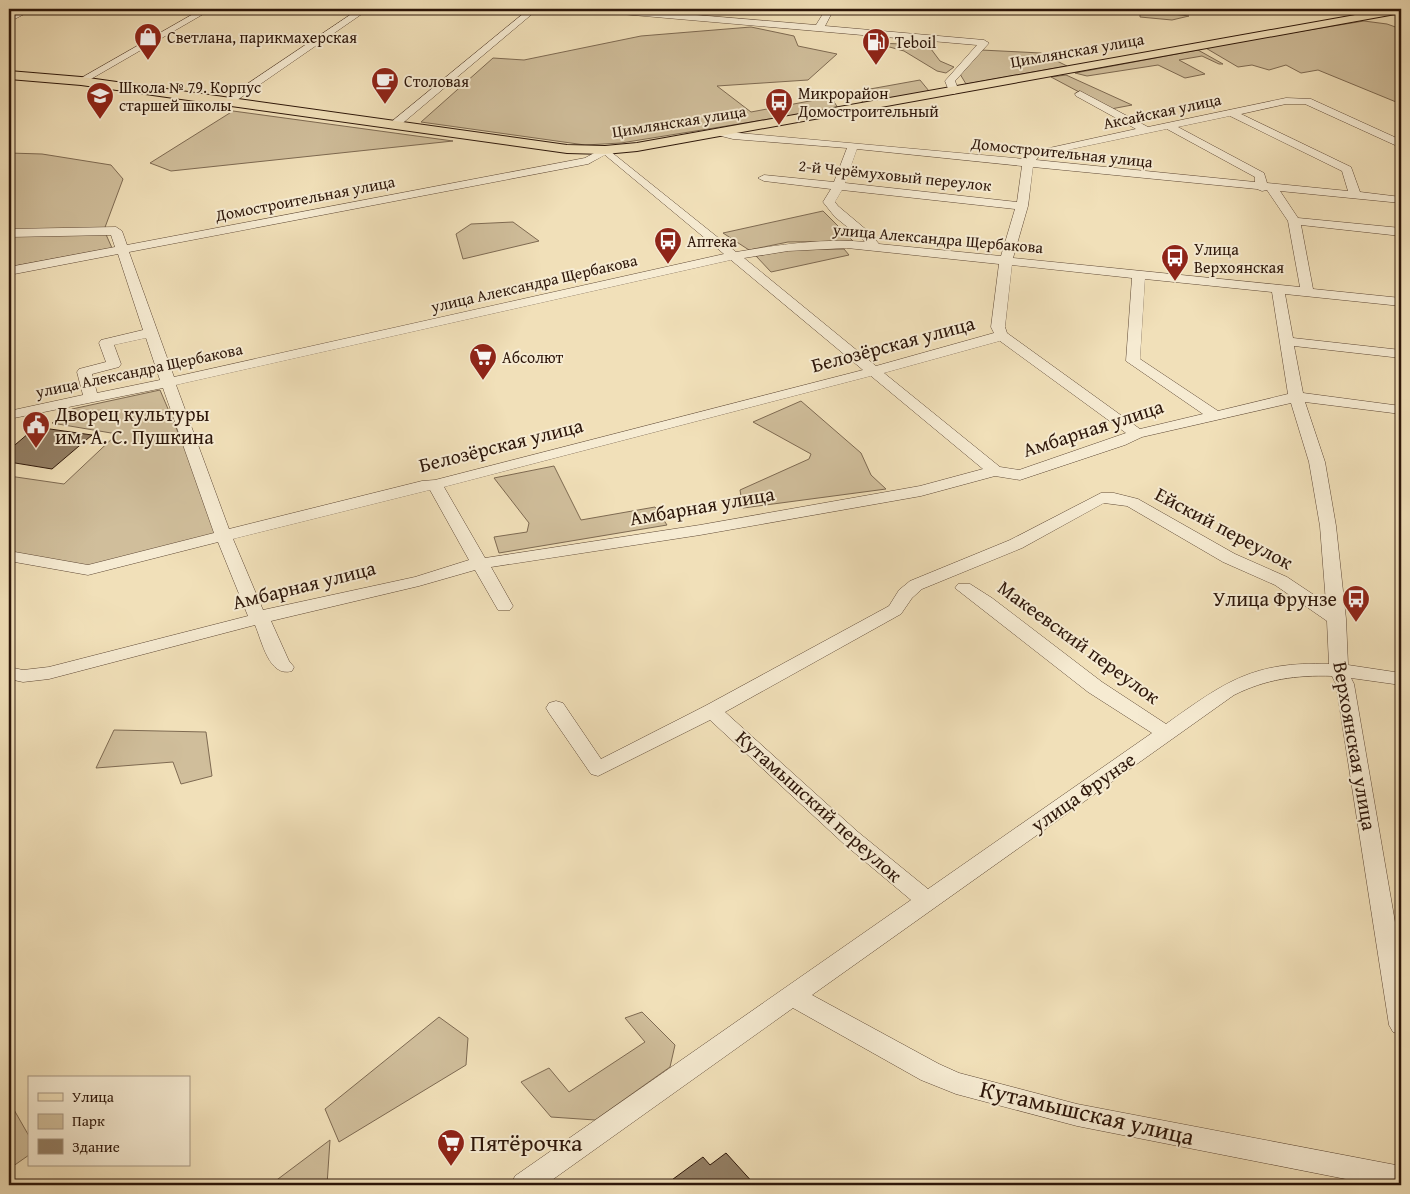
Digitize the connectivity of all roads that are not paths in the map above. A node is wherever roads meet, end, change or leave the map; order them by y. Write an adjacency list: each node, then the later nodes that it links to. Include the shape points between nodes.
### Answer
1 (30, 9): 11 (street)
2 (208, 9): 15 (street)
3 (365, 9): 18 (street)
4 (534, 9): 20 (street)
5 (598, 9): 13 (street)
6 (830, 9): 13 (street)
7 (1345, 9): 10 (street)
8 (1401, 10): 9 (main road, Цимлянская улица)
9 (1379, 14): 10 (main road, Цимлянская улица); 12 (main road)
10 (1363, 16): 16 (main road, Цимлянская улица)
11 (9, 19)
12 (1401, 22)
13 (823, 26): 16 (street, via 984,43 950,80)
14 (9, 75): 15 (main road, Цимлянская улица)
15 (82, 81): 18 (main road, Цимлянская улица)
16 (954, 91): 23 (main road, Цимлянская улица)
17 (1080, 94): 22 (street)
18 (226, 103): 20 (main road, Цимлянская улица)
19 (1232, 113): 21 (street, Аксайская улица); 24 (street, Аксайская улица, via 1286,101 1307,101); 31 (street, via 1347,169)
20 (394, 125): 26 (main road, Цимлянская улица, via 567,149)
21 (1170, 126): 22 (street, Аксайская улица); 30 (street, via 1260,175)
22 (1147, 131): 27 (street, Аксайская улица, via 1034,154)
23 (721, 133): 25 (street, Домостроительная улица); 26 (main road, Цимлянская улица)
24 (1401, 144)
25 (853, 146): 27 (street, Домостроительная улица); 29 (street)
26 (605, 150): 38 (street, Домостроительная улица, via 588,161); 39 (street)
27 (1028, 163): 30 (street, Домостроительная улица); 33 (street)
28 (764, 178): 29 (street, 2-й Черёмуховый переулок)
29 (838, 186): 33 (street, 2-й Черёмуховый переулок); 37 (street, via 829,202 835,212 871,240)
30 (1266, 188): 31 (street, Домостроительная улица); 34 (street, via 1284,205)
31 (1355, 196): 32 (street, Домостроительная улица)
32 (1401, 200)
33 (1022, 206): 40 (street)
34 (1294, 221): 36 (street); 44 (street)
35 (9, 232): 38 (street, via 116,231)
36 (1401, 232)
37 (875, 247): 39 (street, улица Александра Щербакова, via 847,244 788,247); 40 (street, улица Александра Щербакова)
38 (123, 250): 41 (street, Домостроительная улица); 46 (street)
39 (734, 256): 50 (street); 51 (street, улица Александра Щербакова, via 262,363)
40 (1006, 261): 42 (street, улица Александра Щербакова); 47 (street, via 998,327)
41 (9, 271)
42 (1139, 275): 43 (street, улица Александра Щербакова); 56 (street, via 1133,361)
43 (1278, 290): 44 (street, улица Александра Щербакова); 48 (street, Верхоянская улица)
44 (1307, 293): 45 (street, улица Александра Щербакова)
45 (1401, 302)
46 (152, 332): 51 (street); 52 (street, via 106,342 114,364 84,372)
47 (1001, 334): 50 (street, Белозёрская улица, via 990,340); 57 (street)
48 (1286, 341): 49 (street); 53 (street, Верхоянская улица)
49 (1401, 354)
50 (872, 370): 58 (street); 59 (street, Белозёрская улица)
51 (169, 381): 52 (street, улица Александра Щербакова); 60 (street, via 208,497)
52 (92, 397): 55 (street, улица Александра Щербакова)
53 (1296, 397): 54 (street, Амбарная улица); 56 (street, Амбарная улица); 66 (street, Верхоянская улица, via 1316,462 1328,526)
54 (1401, 410)
55 (9, 415)
56 (1214, 415): 57 (street, Амбарная улица)
57 (1137, 434): 58 (street, Амбарная улица, via 1020,475)
58 (995, 472): 62 (street, Амбарная улица, via 902,494)
59 (436, 485): 60 (street, Белозёрская улица); 62 (street)
60 (225, 536): 61 (street, Белозёрская улица, via 88,570); 65 (street, via 255,613)
61 (9, 556)
62 (481, 565): 64 (street); 65 (street, Амбарная улица, via 466,566 419,581)
63 (964, 588): 73 (street, Макеевский переулок, via 1095,687)
64 (504, 606)
65 (261, 618): 67 (street); 69 (street, Амбарная улица, via 49,673 23,676)
66 (1337, 619): 68 (street, Верхоянская улица); 72 (street, Ейский переулок, via 1281,582 1229,558 1132,502 1101,498 1016,544 916,585 905,594 895,610)
67 (285, 667)
68 (1338, 670): 70 (street, улица Фрунзе); 73 (street, улица Фрунзе, via 1283,670 1244,680); 76 (street, Верхоянская улица, via 1346,691)
69 (9, 673)
70 (1401, 678)
71 (556, 708): 72 (street, via 598,769)
72 (712, 711): 74 (street, Кутамышский переулок, via 851,838)
73 (1166, 733): 74 (street, улица Фрунзе)
74 (927, 902): 75 (street, улица Фрунзе)
75 (792, 996): 77 (street, Кутамышская улица, via 956,1083 1077,1115); 78 (street, улица Фрунзе)
76 (1401, 1025)
77 (1401, 1178)
78 (524, 1185)

